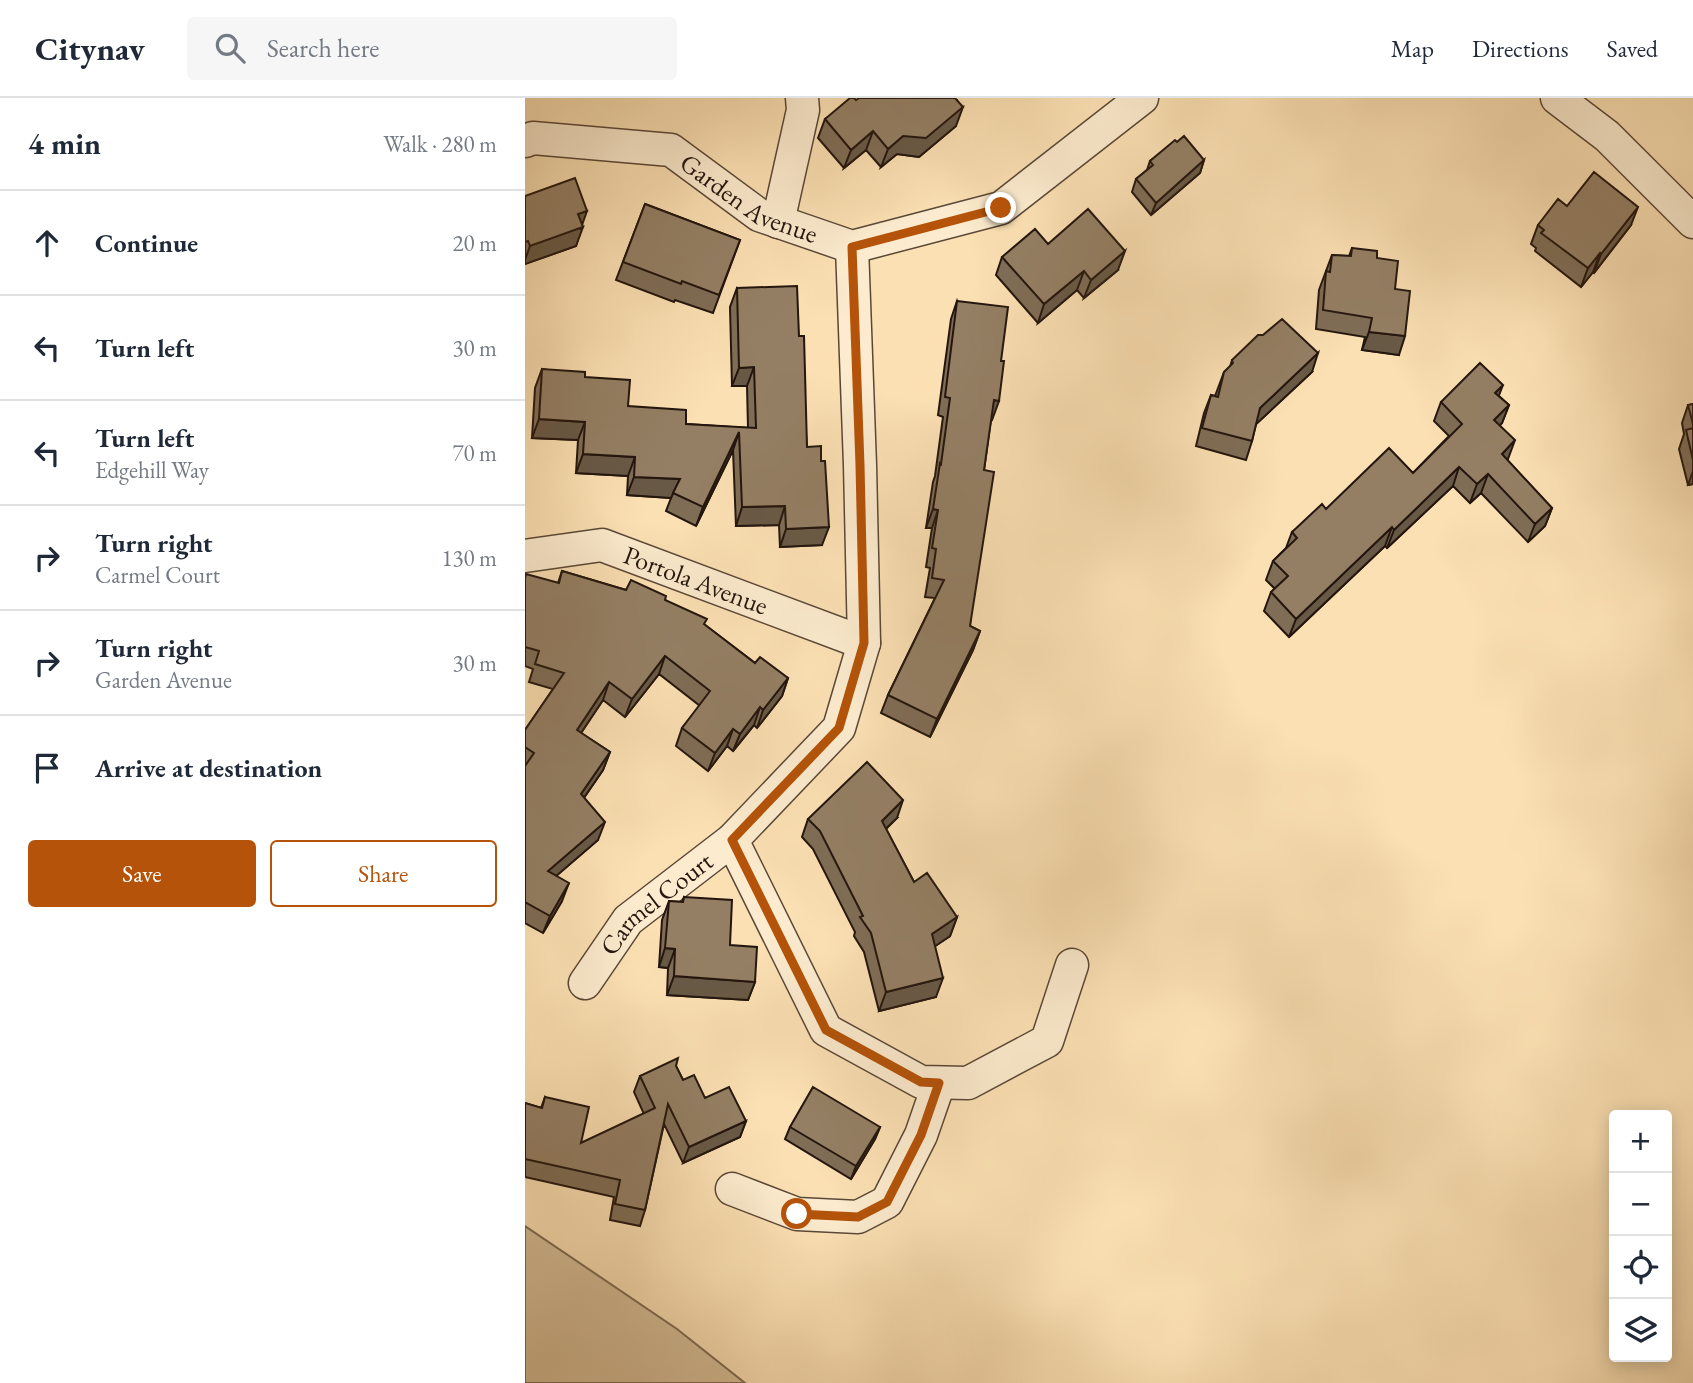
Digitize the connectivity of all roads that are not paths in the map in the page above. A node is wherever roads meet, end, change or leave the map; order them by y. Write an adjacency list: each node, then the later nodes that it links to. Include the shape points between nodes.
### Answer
1 (802, 98): 5 (street)
2 (1142, 98): 7 (street, Garden Avenue, via 1001,208)
3 (1557, 98): 6 (street, via 1607,136)
4 (528, 136): 5 (street, Garden Avenue, via 671,150 759,215)
5 (778, 222): 7 (street, Garden Avenue)
6 (1693, 222)
7 (852, 247): 9 (street, Carmel Court)
8 (525, 556): 9 (street, Portola Avenue, via 602,545)
9 (864, 643): 10 (street, Carmel Court, via 839,728)
10 (732, 840): 12 (street, Carmel Court, via 628,920); 13 (street, via 826,1030 921,1082)
11 (1072, 965): 13 (street, via 1047,1041 968,1083)
12 (585, 984)
13 (939, 1083): 14 (street, via 921,1135 887,1202 858,1217 797,1214)
14 (732, 1189)

